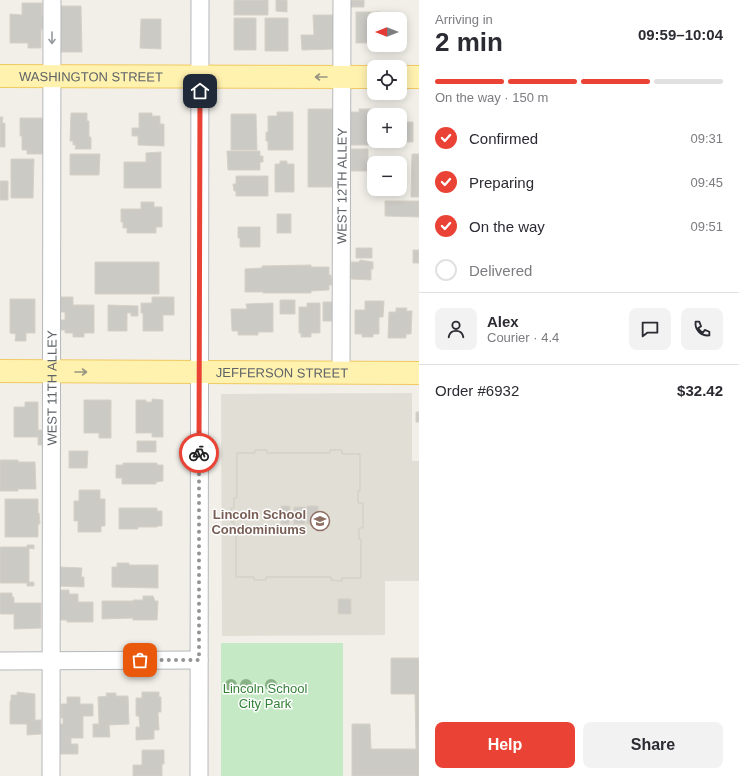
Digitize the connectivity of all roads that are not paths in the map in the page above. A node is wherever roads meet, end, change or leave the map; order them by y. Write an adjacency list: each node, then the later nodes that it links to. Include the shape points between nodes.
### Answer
1 (52, 0): 5 (street, WEST 11TH ALLEY, one-way to 5)
2 (200, 0): 6 (street)
3 (342, 0): 7 (street, WEST 12TH ALLEY)
4 (0, 76): 5 (main road, WASHINGTON STREET)
5 (52, 76): 6 (main road, WASHINGTON STREET); 12 (street, WEST 11TH ALLEY)
6 (200, 76): 7 (main road, WASHINGTON STREET, one-way to 6); 13 (street)
7 (342, 77): 8 (main road, WASHINGTON STREET); 14 (street, WEST 12TH ALLEY)
8 (367, 77)
9 (407, 77): 10 (main road)
10 (419, 77)
11 (0, 371): 12 (main road, JEFFERSON STREET)
12 (52, 371): 13 (main road, JEFFERSON STREET, one-way to 13); 16 (street, WEST 11TH ALLEY)
13 (200, 372): 14 (main road, JEFFERSON STREET); 17 (street)
14 (341, 373): 15 (main road, JEFFERSON STREET)
15 (419, 373)
16 (51, 660): 17 (street); 18 (street); 19 (street, WEST 11TH ALLEY)
17 (199, 660): 20 (street)
18 (0, 661)
19 (51, 776)
20 (199, 776)

